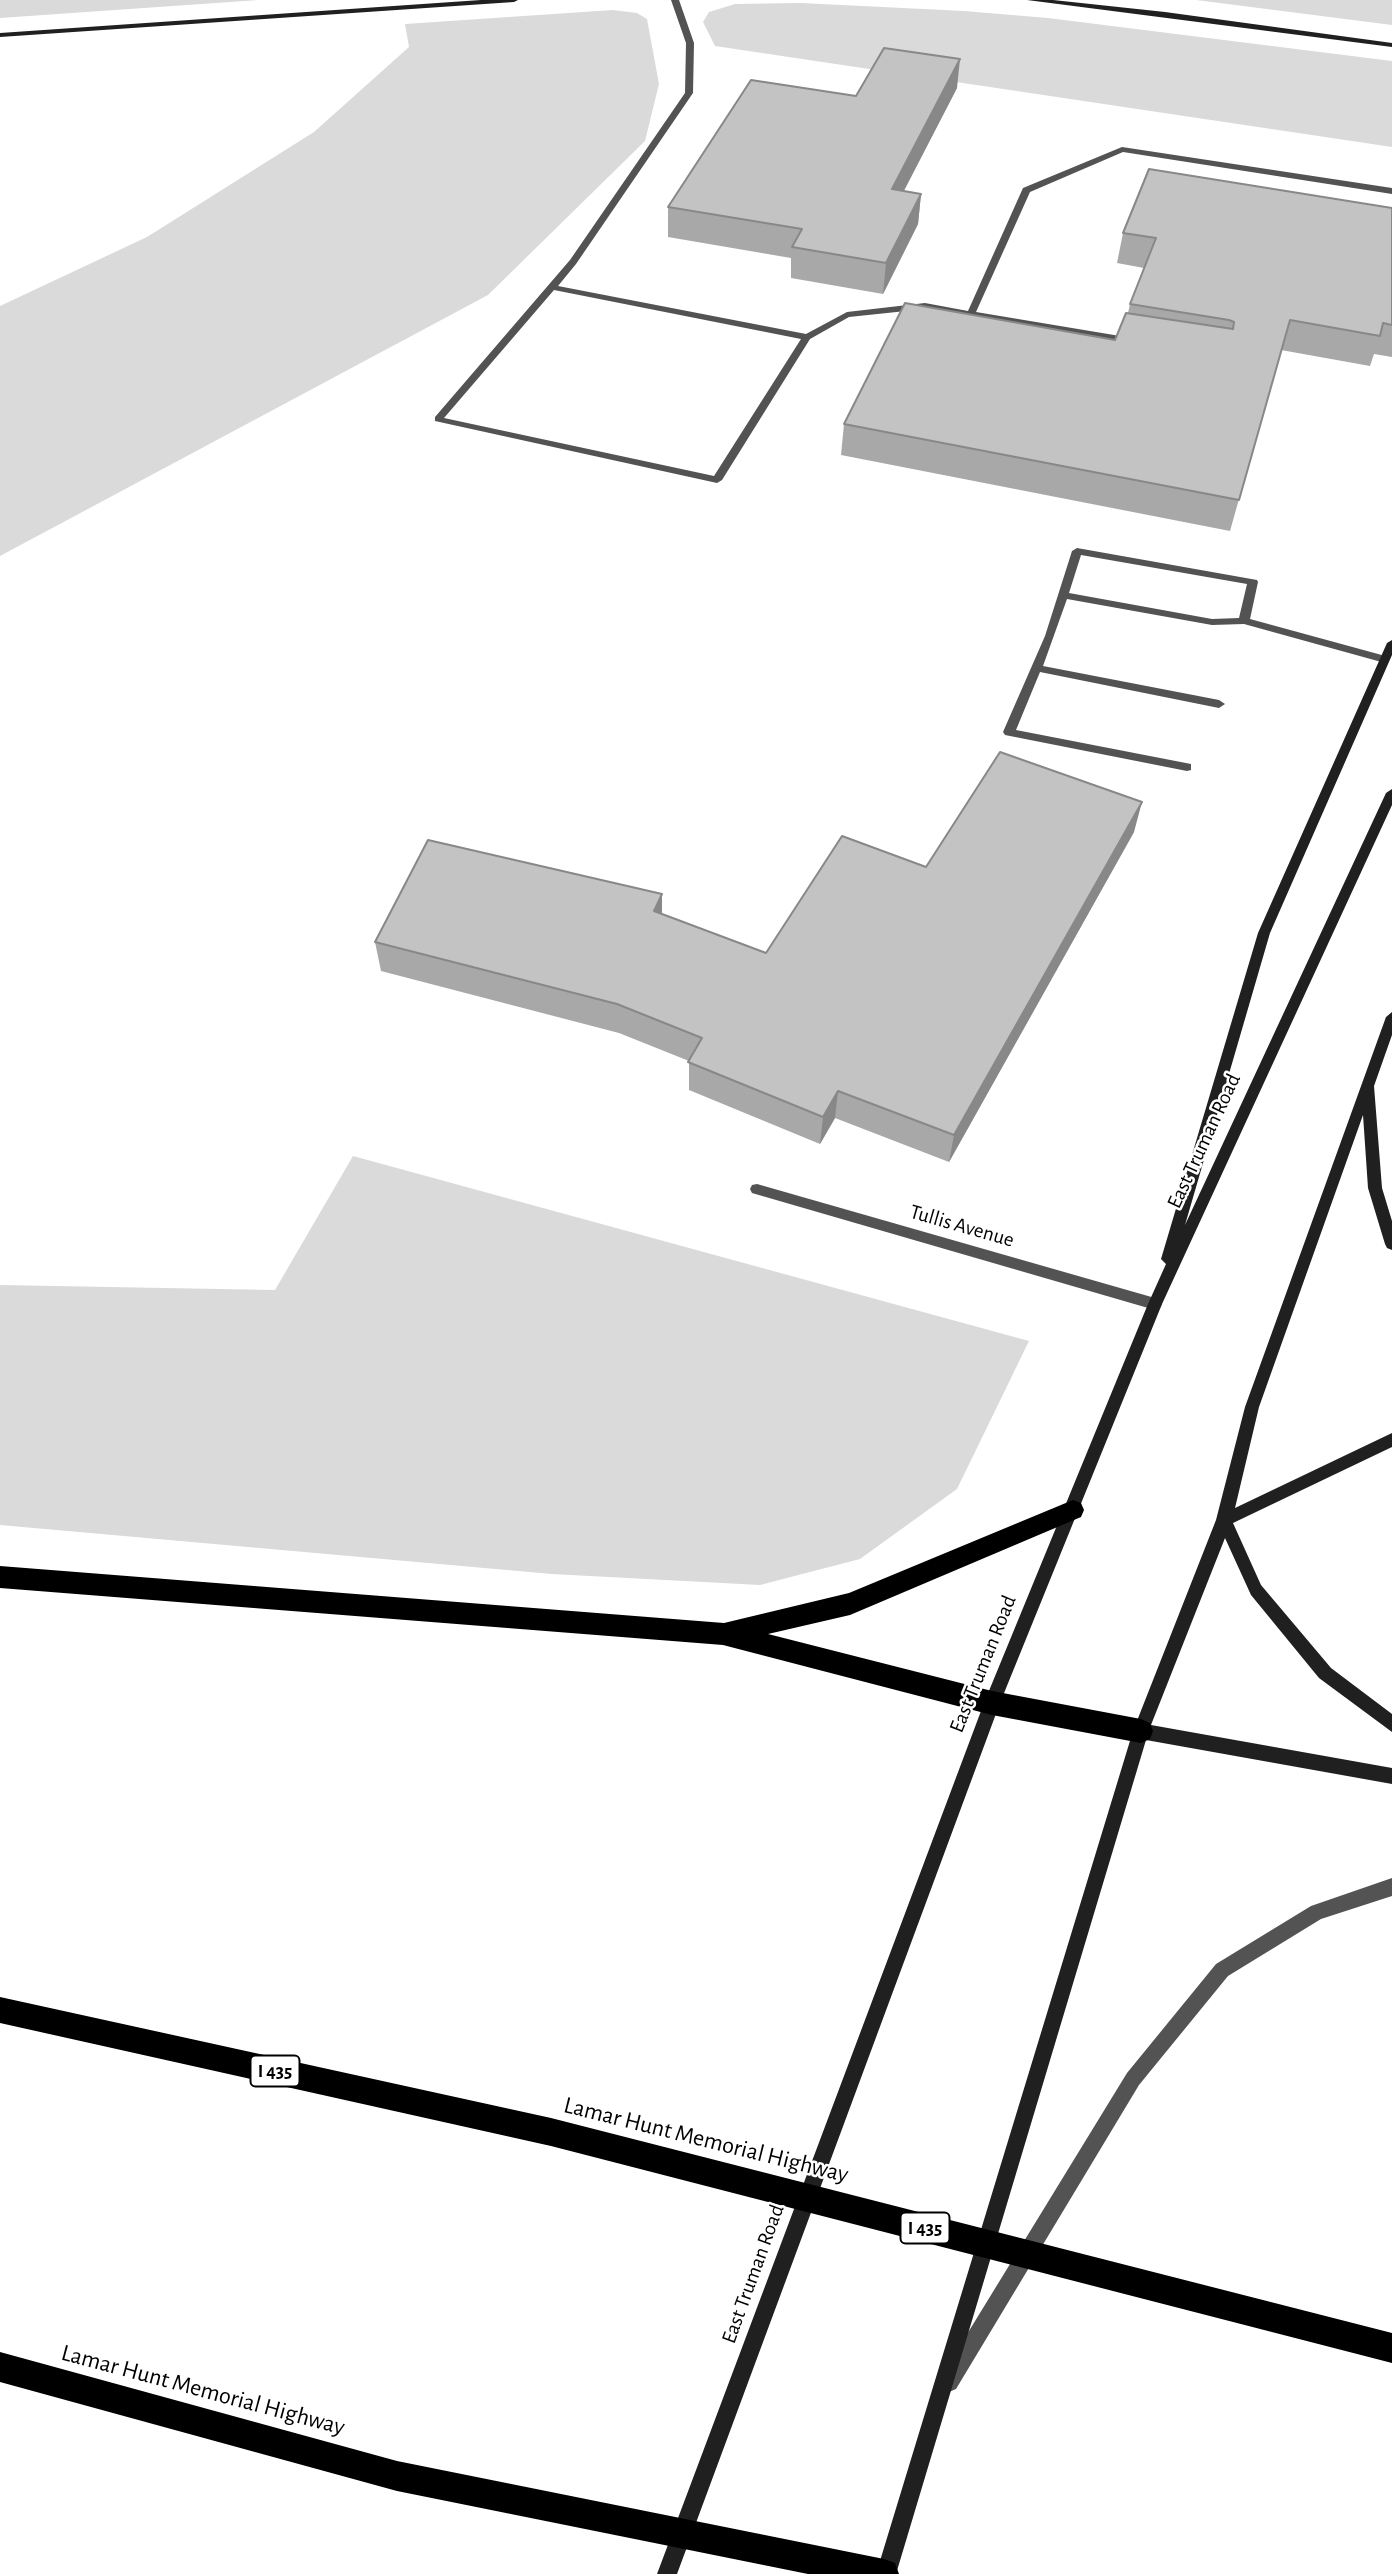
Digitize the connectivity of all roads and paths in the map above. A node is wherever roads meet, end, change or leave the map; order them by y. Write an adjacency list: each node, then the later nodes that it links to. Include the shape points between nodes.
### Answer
1 (514, 0): 4 (main road)
2 (675, 0): 7 (street, via 690,43 689,93)
3 (1031, 0): 5 (main road)
4 (0, 35)
5 (1392, 45)
6 (1392, 191): 8 (street, via 1122,149 1027,190)
7 (551, 287): 9 (street); 9 (street, via 438,419 718,481)
8 (971, 314): 9 (street, via 925,306 847,315); 10 (street)
9 (807, 337)
10 (1142, 343)
11 (1063, 595): 12 (street, via 1212,622); 12 (street, via 1077,551 1253,582); 15 (street)
12 (1244, 621): 14 (street)
13 (1392, 643): 14 (main road)
14 (1385, 659): 23 (main road, via 1264,933)
15 (1036, 668): 16 (street); 17 (street, via 1009,732)
16 (1219, 704)
17 (1187, 767)
18 (1392, 793): 23 (main road, East Truman Road)
19 (1392, 1017): 20 (main road)
20 (1367, 1081): 22 (main road, via 1374,1188); 26 (main road, via 1252,1407)
21 (757, 1189): 23 (street, Tullis Avenue)
22 (1392, 1244)
23 (1155, 1304): 25 (main road, East Truman Road)
24 (1392, 1440): 26 (main road)
25 (1073, 1510): 28 (highway, via 850,1604); 29 (main road, East Truman Road)
26 (1224, 1520): 30 (main road, via 1256,1590 1325,1673); 31 (main road)
27 (0, 1577): 28 (highway)
28 (723, 1634): 29 (highway)
29 (992, 1703): 31 (highway); 38 (main road, East Truman Road)
30 (1392, 1724)
31 (1141, 1731): 32 (main road); 37 (main road)
32 (1392, 1776)
33 (1392, 1887): 37 (street, via 1317,1912 1222,1970 1133,2080)
34 (0, 2010): 35 (highway, Lamar Hunt Memorial Highway / I 435, via 551,2132)
35 (1392, 2348)
36 (0, 2367): 39 (highway, Lamar Hunt Memorial Highway, via 397,2476)
37 (939, 2398): 39 (main road)
38 (667, 2574)
39 (885, 2574)

